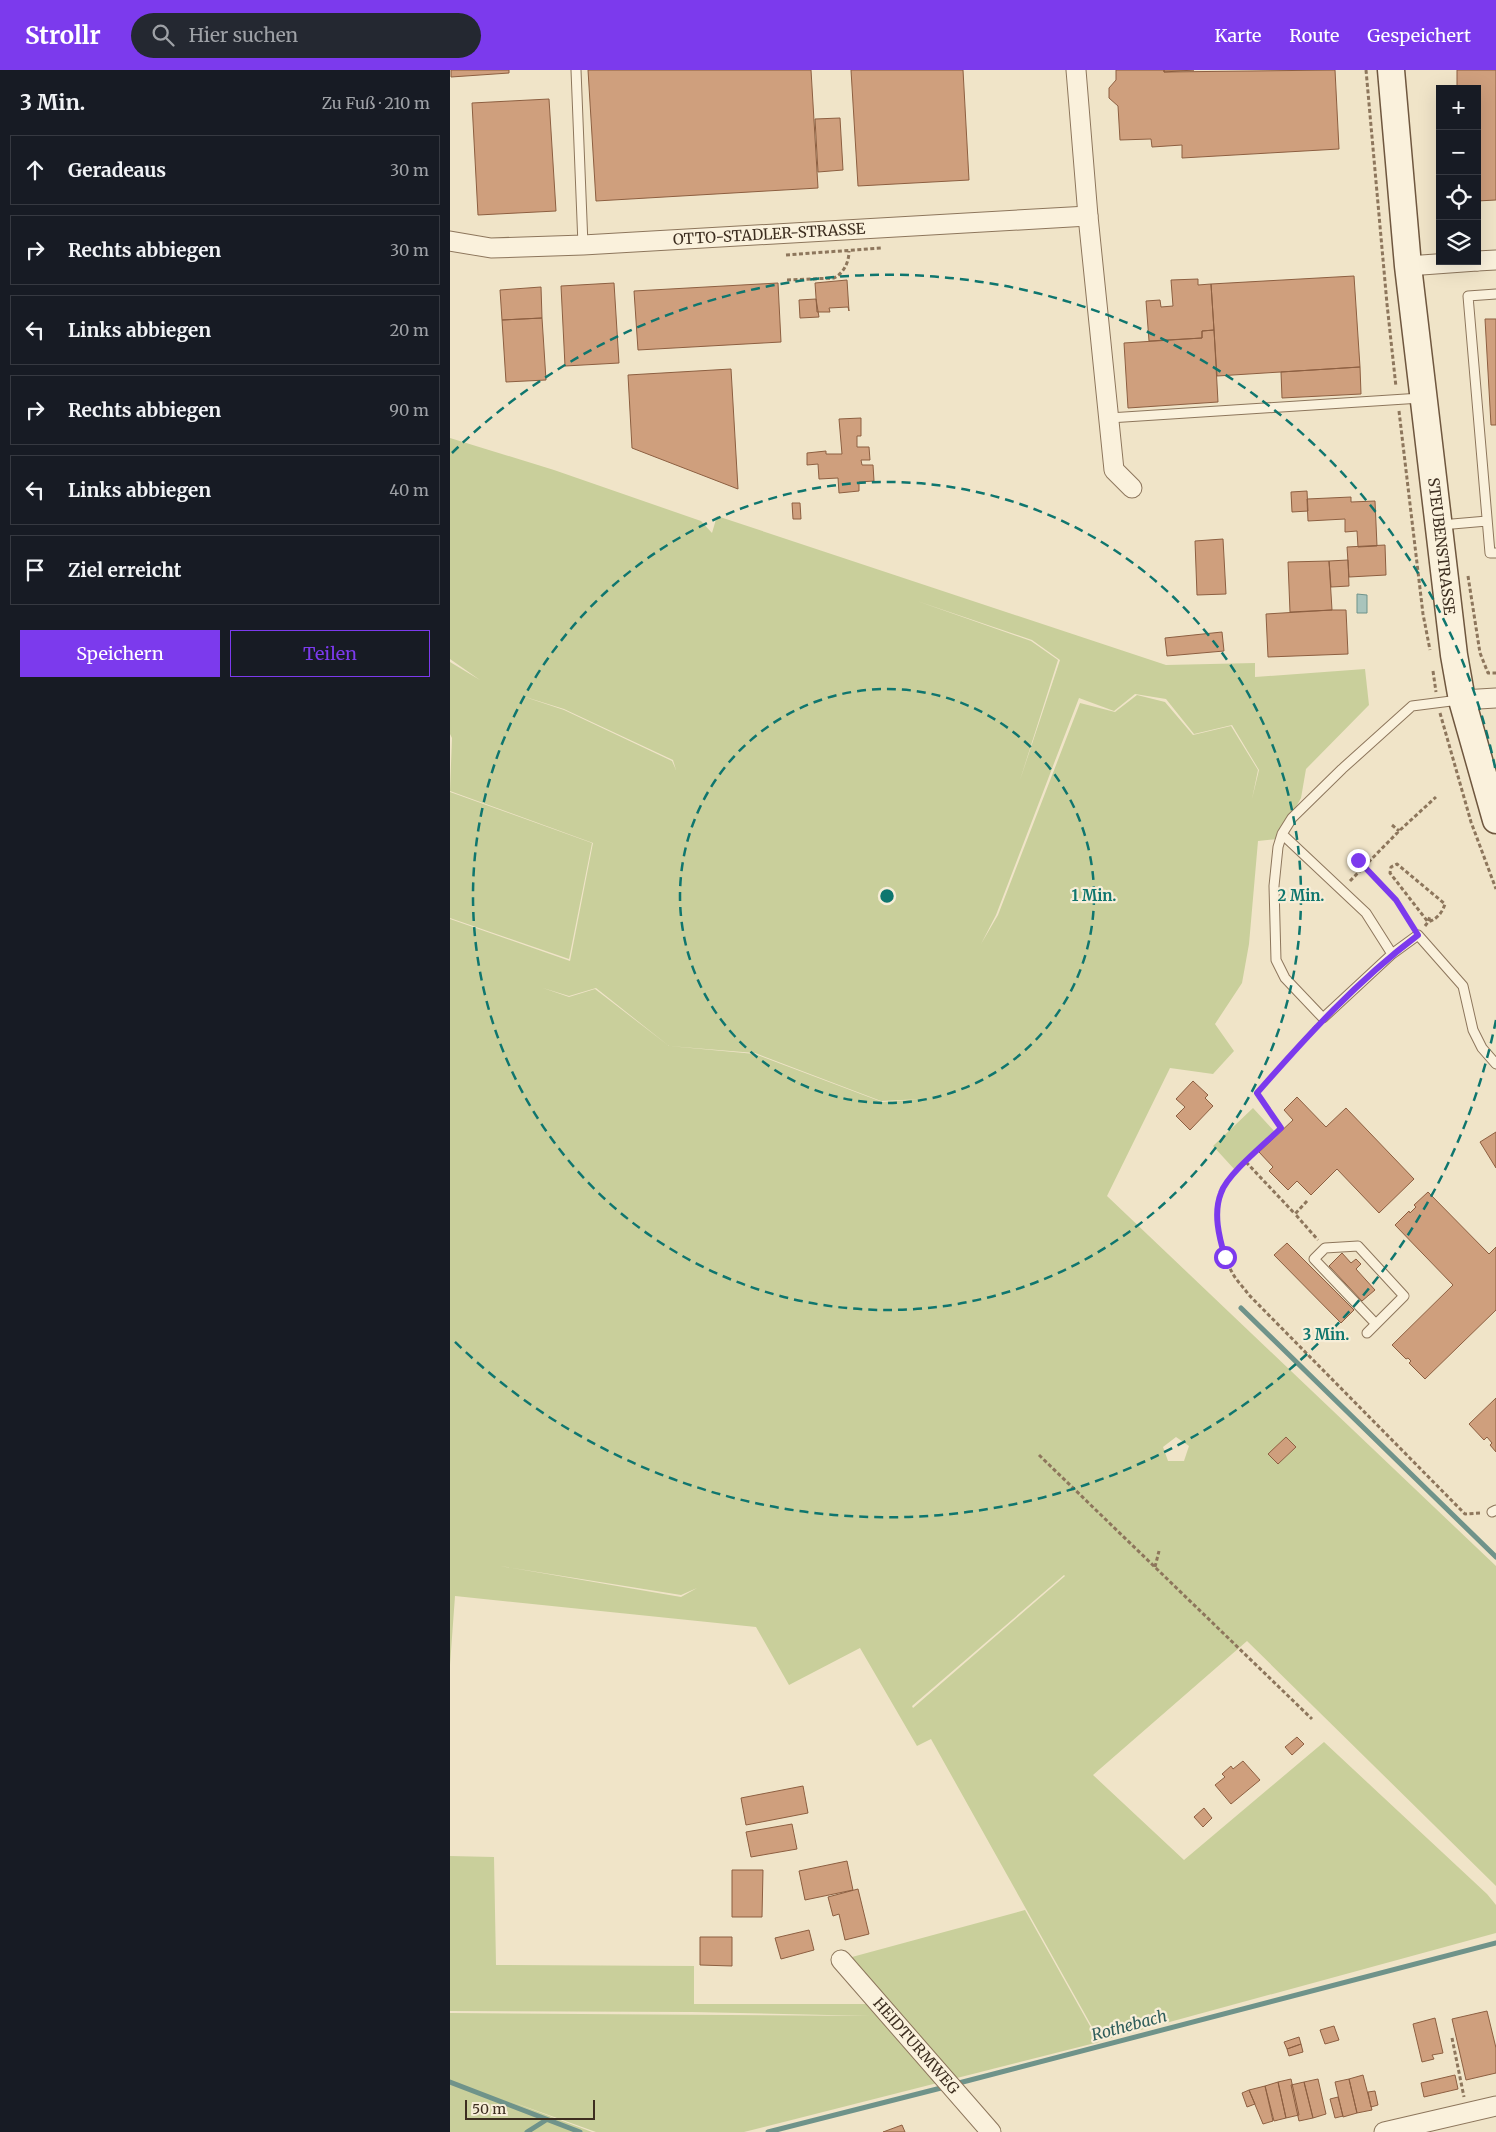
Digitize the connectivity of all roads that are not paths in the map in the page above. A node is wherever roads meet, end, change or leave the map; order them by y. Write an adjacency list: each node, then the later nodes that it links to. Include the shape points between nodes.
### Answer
1 (576, 70): 6 (lane)
2 (1076, 70): 4 (street)
3 (1391, 70): 10 (street, STEUBENSTRASSE)
4 (1088, 216): 6 (street, OTTO-STADLER-STRASSE); 13 (street)
5 (450, 241): 6 (street, OTTO-STADLER-STRASSE, via 491,248)
6 (583, 245)
7 (1496, 260): 8 (street)
8 (1481, 261)
9 (1436, 264): 10 (street)
10 (1408, 266): 12 (street, STEUBENSTRASSE)
11 (1496, 294): 15 (lane, via 1468,296)
12 (1424, 398): 13 (lane); 16 (street, STEUBENSTRASSE)
13 (1109, 418): 14 (street, via 1114,470)
14 (1132, 488)
15 (1487, 521): 16 (lane); 17 (lane, via 1490,553)
16 (1439, 525): 19 (street, STEUBENSTRASSE)
17 (1496, 553)
18 (1496, 698): 19 (street)
19 (1462, 700): 20 (street, STEUBENSTRASSE); 21 (lane, via 1412,706 1292,818)
20 (1496, 820)
21 (1282, 834): 22 (lane, via 1366,913); 22 (lane, via 1278,847 1275,905 1276,960 1285,978 1323,1018)
22 (1392, 954): 23 (lane, via 1418,935 1463,986 1474,1030 1482,1048)
23 (1496, 1064)
24 (1376, 1324): 24 (lane, via 1404,1296 1358,1246 1325,1248 1314,1259); 25 (lane)
25 (1367, 1333)
26 (841, 1960): 28 (street, HEIDTURMWEG)
27 (1496, 2106): 29 (street)
28 (991, 2132)
29 (1384, 2132)

